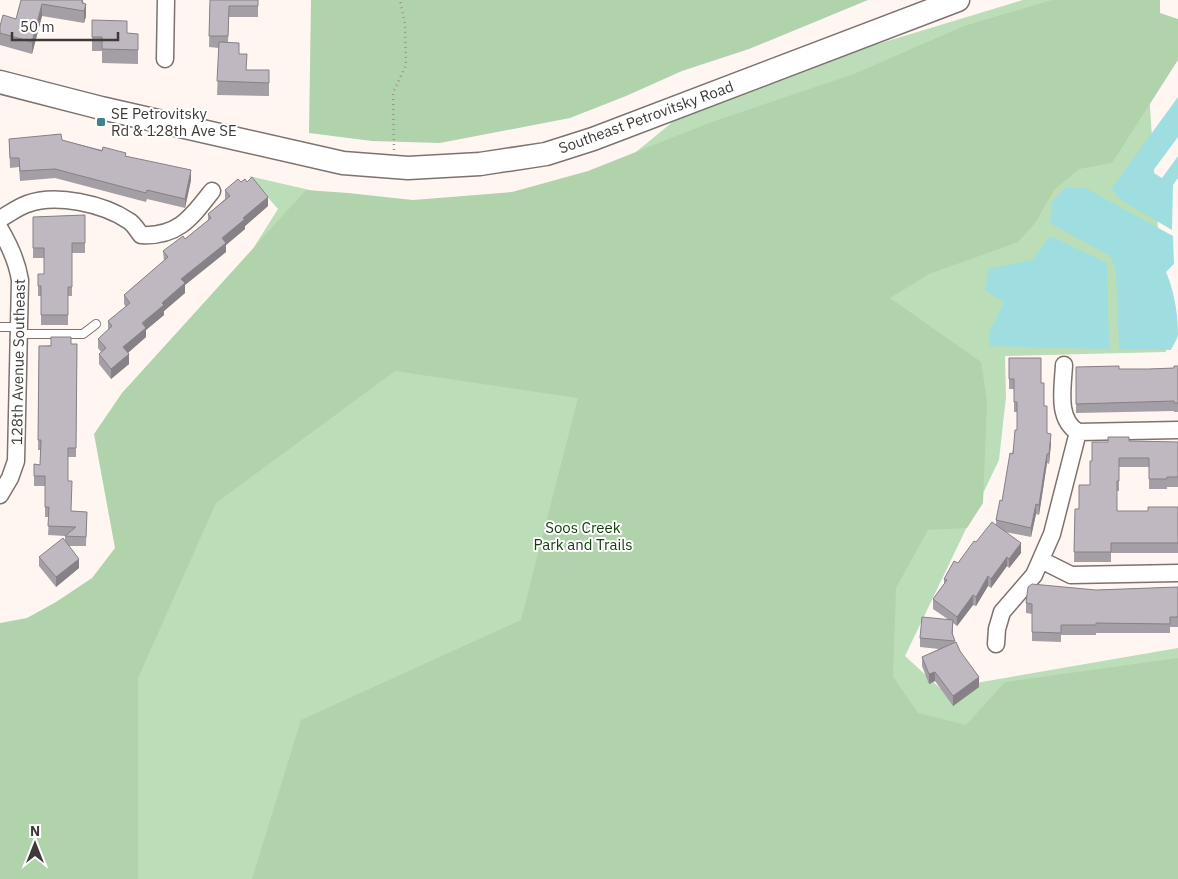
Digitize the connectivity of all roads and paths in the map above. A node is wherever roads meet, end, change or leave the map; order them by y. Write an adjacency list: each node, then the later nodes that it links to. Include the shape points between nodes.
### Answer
1 (166, 0): 4 (street)
2 (400, 0): 6 (path, via 405,24 406,65 394,93)
3 (958, 0): 6 (main road, Southeast Petrovitsky Road, via 602,136 546,154 480,164)
4 (165, 59)
5 (0, 82): 6 (main road, Southeast Petrovitsky Road, via 343,163)
6 (394, 167)
7 (212, 191): 8 (street, via 189,220 172,232 154,236 141,235 130,222 111,211 66,199 27,204)
8 (0, 219)
9 (0, 229): 12 (street, 128th Avenue Southeast, via 18,267)
10 (96, 324): 12 (lane, via 83,334)
11 (0, 327): 12 (lane)
12 (19, 331): 16 (street, 128th Avenue Southeast, via 16,461)
13 (1064, 365): 15 (street, via 1066,421)
14 (1178, 430): 15 (street)
15 (1078, 432): 17 (street, via 1052,534)
16 (0, 496)
17 (1040, 560): 18 (street, via 1072,575); 19 (street, via 1034,575 1002,612 996,629)
18 (1178, 573)
19 (996, 644)

